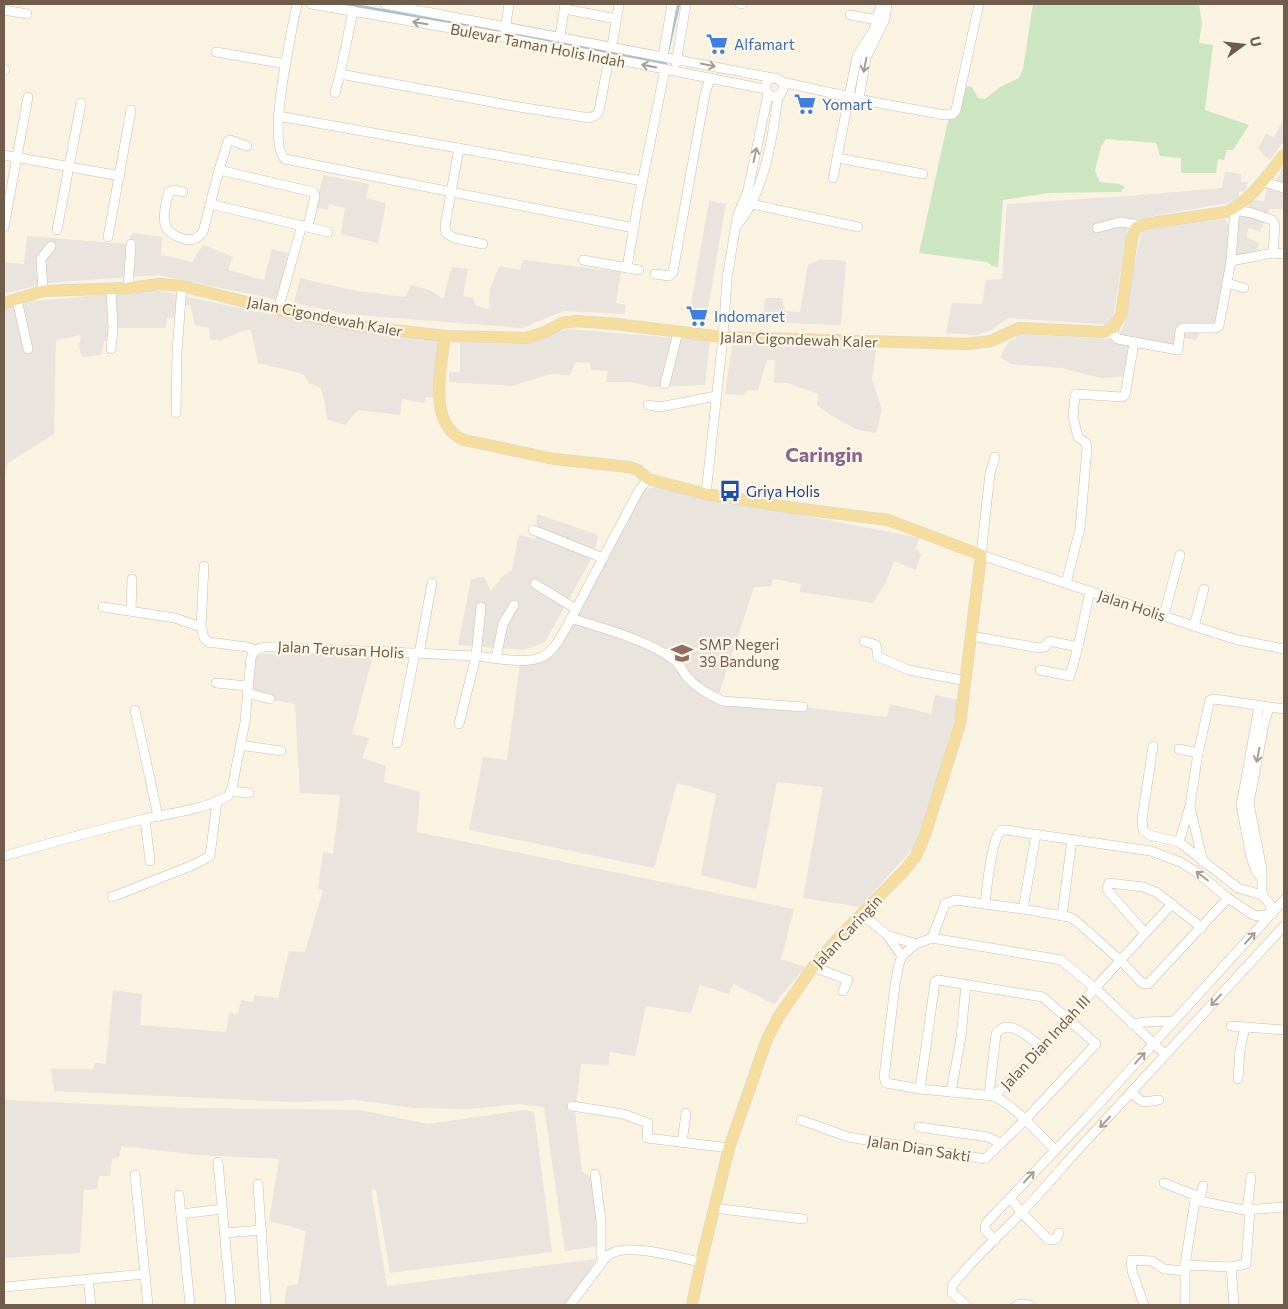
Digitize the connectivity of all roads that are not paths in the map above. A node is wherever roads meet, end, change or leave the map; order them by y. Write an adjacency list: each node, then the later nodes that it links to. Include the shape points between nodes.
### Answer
1 (297, 4): 26 (street)
2 (311, 4): 14 (street, Bulevar Taman Holis Indah)
3 (385, 4): 11 (street, Bulevar Taman Holis Indah)
4 (509, 4): 19 (street)
5 (619, 4): 17 (street)
6 (672, 4): 24 (street)
7 (686, 4): 27 (street)
8 (881, 4): 18 (street)
9 (887, 4): 37 (street, one-way to 37, via 884,19 866,58)
10 (979, 4): 37 (street, via 953,114 945,116)
11 (404, 6): 19 (street, Bulevar Taman Holis Indah)
12 (565, 6): 17 (street); 20 (street)
13 (4, 10): 15 (street)
14 (353, 11): 21 (street, Bulevar Taman Holis Indah, one-way to 14); 28 (street)
15 (28, 14)
16 (850, 16): 18 (street)
17 (616, 19): 22 (street)
18 (878, 20): 35 (street, via 857,56)
19 (505, 26): 20 (street, Bulevar Taman Holis Indah); 21 (street)
20 (560, 36): 22 (street, Bulevar Taman Holis Indah)
21 (503, 37): 25 (street, Bulevar Taman Holis Indah)
22 (612, 46): 24 (street, Bulevar Taman Holis Indah)
23 (216, 52): 26 (street)
24 (663, 56): 27 (street, Bulevar Taman Holis Indah)
25 (609, 58): 27 (street, Bulevar Taman Holis Indah, one-way to 25); 28 (street, via 599,112 590,118)
26 (286, 64): 40 (street)
27 (674, 66): 29 (street, Bulevar Taman Holis Indah); 30 (street, Bulevar Taman Holis Indah, one-way to 30); 52 (street)
28 (340, 74): 33 (street)
29 (710, 78): 32 (street, Bulevar Taman Holis Indah); 78 (street, via 673,272 669,276)
30 (773, 78): 31 (street); 32 (street, via 768,80)
31 (782, 82): 34 (street, via 784,90); 35 (street)
32 (766, 92): 34 (street); 57 (street, one-way to 32)
33 (335, 93)
34 (778, 96): 57 (street, via 760,184)
35 (849, 96): 37 (street); 46 (street)
36 (28, 97): 45 (street)
37 (859, 98)
38 (81, 104): 47 (street)
39 (130, 110): 50 (street)
40 (278, 116): 42 (street); 56 (street, via 279,147 285,160)
41 (247, 146): 48 (street, via 229,140)
42 (459, 148): 52 (street); 56 (street)
43 (4, 155): 45 (street)
44 (1284, 155): 53 (main road)
45 (17, 157): 47 (street); 62 (street)
46 (838, 158): 49 (street); 51 (street)
47 (70, 166): 50 (street); 66 (street)
48 (218, 170): 58 (street); 60 (street, via 313,192 315,196)
49 (923, 174)
50 (120, 176): 68 (street)
51 (833, 178)
52 (643, 181): 64 (street)
53 (1262, 182): 54 (street); 59 (main road)
54 (1284, 188)
55 (183, 192): 58 (street, via 172,190 168,196 165,223 167,230 176,236 190,240 199,237)
56 (451, 192): 64 (street); 70 (street, via 446,233 454,238)
57 (748, 203): 63 (street); 91 (street, via 736,226 727,280)
58 (210, 204): 60 (street)
59 (1235, 209): 61 (main road); 72 (street, via 1272,220 1275,225); 75 (street)
60 (305, 226): 67 (street); 87 (street)
61 (1140, 226): 65 (street, via 1120,222); 88 (main road, via 1132,238 1121,315)
62 (4, 227)
63 (858, 227)
64 (634, 228): 76 (street)
65 (1096, 228)
66 (57, 230)
67 (328, 232)
68 (108, 237)
69 (131, 244): 82 (street)
70 (483, 244)
71 (50, 246): 84 (street, via 41,260)
72 (1273, 253): 73 (street); 75 (street)
73 (1284, 254)
74 (583, 260): 76 (street)
75 (1231, 261): 79 (street)
76 (627, 268): 77 (street)
77 (639, 270)
78 (655, 274)
79 (1227, 283): 83 (street); 92 (street, via 1216,328 1183,328 1178,350)
80 (182, 286): 82 (main road, Jalan Cigondewah Kaler, via 160,284); 87 (main road, Jalan Cigondewah Kaler); 98 (street)
81 (111, 288): 82 (main road, Jalan Cigondewah Kaler); 84 (main road, Jalan Cigondewah Kaler); 93 (street)
82 (128, 288)
83 (1244, 288)
84 (43, 291): 85 (main road, Jalan Cigondewah Kaler)
85 (17, 300): 86 (main road, Jalan Cigondewah Kaler); 94 (street)
86 (4, 303)
87 (278, 310): 90 (main road, Jalan Cigondewah Kaler, via 375,329)
88 (1113, 328): 91 (main road, Jalan Cigondewah Kaler, via 1096,332 1019,328 991,341 968,344); 92 (street, via 1118,339)
89 (678, 332): 90 (main road, Jalan Cigondewah Kaler, via 576,321 562,323 526,338); 91 (main road, Jalan Cigondewah Kaler); 95 (street)
90 (445, 336): 100 (main road, via 440,401 444,422 456,437 554,459 628,466)
91 (723, 337): 96 (street)
92 (1134, 343): 109 (street, via 1122,398 1075,396 1074,417 1078,437 1087,448 1080,529)
93 (111, 348)
94 (28, 349)
95 (665, 384)
96 (716, 396): 97 (street, via 660,407); 101 (street)
97 (648, 406)
98 (176, 413)
99 (995, 457): 103 (street, via 990,473)
100 (648, 479): 101 (main road); 105 (street, Jalan Terusan Holis)
101 (706, 494): 103 (main road, via 888,520)
102 (533, 530): 105 (street)
103 (981, 555): 109 (street, Jalan Holis); 122 (main road, Jalan Caringin)
104 (1180, 555): 118 (street)
105 (603, 558): 116 (street, Jalan Terusan Holis)
106 (204, 566): 121 (street)
107 (132, 580): 117 (street)
108 (432, 583): 127 (street)
109 (1066, 583): 112 (street, Jalan Holis)
110 (535, 584): 116 (street)
111 (1204, 589): 120 (street)
112 (1090, 591): 118 (street, Jalan Holis); 124 (street)
113 (514, 605): 129 (street, via 503,624)
114 (481, 606): 128 (street)
115 (103, 607): 117 (street)
116 (576, 609): 119 (street, Jalan Terusan Holis)
117 (131, 611): 121 (street, via 175,618)
118 (1164, 615): 120 (street, Jalan Holis)
119 (572, 618): 129 (street, Jalan Terusan Holis, via 556,645 543,656 522,660); 136 (street, via 650,646 679,664 691,681 723,701)
120 (1194, 626): 125 (street, Jalan Holis, via 1238,640)
121 (201, 627): 126 (street, via 208,642)
122 (972, 636): 124 (street, via 1039,648 1050,641); 131 (main road, Jalan Caringin)
123 (864, 641): 131 (street, via 876,645 878,657 901,668)
124 (1078, 647): 130 (street, via 1070,676)
125 (1284, 649)
126 (255, 650): 127 (street, Jalan Terusan Holis, via 270,646); 133 (street, Jalan Terusan Holis)
127 (417, 654): 128 (street, Jalan Terusan Holis); 142 (street)
128 (476, 656): 129 (street, Jalan Terusan Holis); 140 (street)
129 (496, 658)
130 (1040, 670)
131 (966, 680): 167 (main road, Jalan Caringin, via 959,727 916,856)
132 (216, 683): 133 (street)
133 (247, 690): 134 (street); 143 (street, Jalan Terusan Holis)
134 (270, 698)
135 (1260, 706): 137 (street); 141 (street); 147 (street, via 1211,699)
136 (803, 707)
137 (1269, 708): 138 (street); 141 (street)
138 (1284, 709)
139 (135, 710): 152 (street)
140 (459, 724)
141 (1258, 733): 160 (street, via 1246,812 1262,869)
142 (397, 743)
143 (240, 745): 146 (street); 148 (street, Jalan Terusan Holis)
144 (1153, 746): 156 (street, via 1142,827 1146,834)
145 (1179, 749): 147 (street)
146 (281, 751)
147 (1198, 753): 151 (street)
148 (232, 791): 149 (street); 150 (street)
149 (249, 793)
150 (218, 801): 152 (street); 161 (street, via 210,856)
151 (1190, 806): 156 (street); 159 (street)
152 (158, 816): 153 (street)
153 (145, 819): 157 (street); 158 (street)
154 (1036, 834): 155 (street); 164 (street, via 999,832); 166 (street)
155 (1072, 839): 162 (street, one-way to 155, via 1198,873 1166,856); 169 (street)
156 (1179, 842): 159 (street)
157 (4, 856)
158 (150, 861)
159 (1203, 862): 160 (street, via 1238,888)
160 (1262, 895): 168 (street, via 1270,904)
161 (112, 897)
162 (1228, 898): 168 (street, via 1253,915); 172 (street)
163 (1284, 900): 168 (street)
164 (985, 904): 166 (street); 175 (street, via 948,901)
165 (1172, 904): 172 (street); 173 (street, Jalan Dian Indah III); 173 (street, via 1156,892 1143,888 1112,882 1106,885)
166 (1023, 908): 169 (street)
167 (862, 914): 174 (street); 179 (main road, Jalan Caringin)
168 (1272, 914): 170 (street); 184 (street, one-way to 168)
169 (1062, 916): 178 (street, via 1075,920)
170 (1284, 922)
171 (1284, 926): 191 (street, one-way to 191)
172 (1202, 928): 178 (street, via 1148,984 1142,983)
173 (1145, 933): 178 (street, Jalan Dian Indah III)
174 (888, 935): 176 (street); 177 (street)
175 (932, 938): 176 (street); 181 (street, via 1058,959)
176 (916, 944): 177 (street)
177 (902, 956): 193 (street, via 894,985 885,1080 888,1084)
178 (1121, 961): 181 (street, Jalan Dian Indah III)
179 (814, 967): 182 (street, via 848,980); 205 (main road, Jalan Caringin, via 779,1016 767,1039)
180 (966, 984): 183 (street, via 1040,996); 193 (street, via 935,982); 194 (street)
181 (1095, 988): 183 (street, Jalan Dian Indah III); 185 (street)
182 (843, 991)
183 (1068, 1019): 190 (street, Jalan Dian Indah III); 201 (street, Jalan Dian Sakti, via 1095,1042 1094,1048)
184 (1174, 1022): 185 (street); 189 (street)
185 (1132, 1024): 189 (street)
186 (1231, 1026): 187 (street)
187 (1245, 1027): 188 (street); 192 (street)
188 (1284, 1030)
189 (1153, 1044): 191 (street); 206 (street, one-way to 189)
190 (1042, 1047): 196 (street, Jalan Dian Indah III); 196 (street, via 1012,1027 1000,1029 996,1034)
191 (1166, 1055): 195 (street)
192 (1238, 1079)
193 (920, 1089): 194 (street)
194 (951, 1092): 196 (street)
195 (1131, 1093): 197 (street, via 1143,1102); 221 (street, one-way to 221)
196 (991, 1095): 201 (street, via 1004,1101)
197 (1159, 1100)
198 (572, 1106): 203 (street, via 626,1115 649,1124 647,1138)
199 (686, 1112): 203 (street)
200 (801, 1120): 204 (street, Jalan Dian Sakti, via 848,1137 981,1158 987,1158)
201 (1025, 1120): 204 (street, Jalan Dian Sakti); 206 (street)
202 (919, 1127): 204 (street, via 988,1137)
203 (682, 1143): 205 (street)
204 (1000, 1143)
205 (729, 1148): 218 (main road, Jalan Caringin)
206 (1055, 1150): 215 (street, one-way to 206)
207 (218, 1162): 219 (street)
208 (595, 1174): 228 (street, via 601,1221)
209 (135, 1175): 232 (street)
210 (1251, 1177): 220 (street)
211 (1164, 1182): 216 (street)
212 (258, 1184): 224 (street)
213 (1203, 1186): 216 (street, via 1201,1195)
214 (179, 1195): 222 (street)
215 (1010, 1198): 221 (street); 227 (street, via 985,1225 985,1230)
216 (1196, 1198): 220 (street); 231 (street)
217 (1284, 1207): 220 (street)
218 (714, 1208): 223 (street); 229 (main road, Jalan Caringin)
219 (222, 1209): 222 (street); 225 (street)
220 (1248, 1210): 230 (street, via 1246,1264)
221 (1022, 1213): 226 (street, via 1050,1240 1056,1239); 227 (street)
222 (181, 1214): 237 (street)
223 (802, 1219)
224 (262, 1230): 225 (street); 239 (street)
225 (224, 1233): 238 (street)
226 (1059, 1233)
227 (994, 1240): 242 (street, via 952,1286 952,1293)
228 (601, 1257)
229 (701, 1262): 240 (street, via 635,1250 613,1252); 241 (main road, Jalan Caringin)
230 (1231, 1267): 231 (street); 247 (street)
231 (1185, 1268): 245 (street, via 1164,1269 1152,1260 1131,1260); 246 (street)
232 (145, 1274): 233 (street); 236 (street)
233 (88, 1279): 234 (street); 235 (street)
234 (4, 1286)
235 (91, 1305)
236 (148, 1305)
237 (190, 1305)
238 (231, 1305)
239 (266, 1305)
240 (570, 1305)
241 (692, 1305)
242 (966, 1305)
243 (1017, 1305): 244 (street)
244 (1030, 1305)
245 (1144, 1305)
246 (1184, 1305)
247 (1234, 1305)

